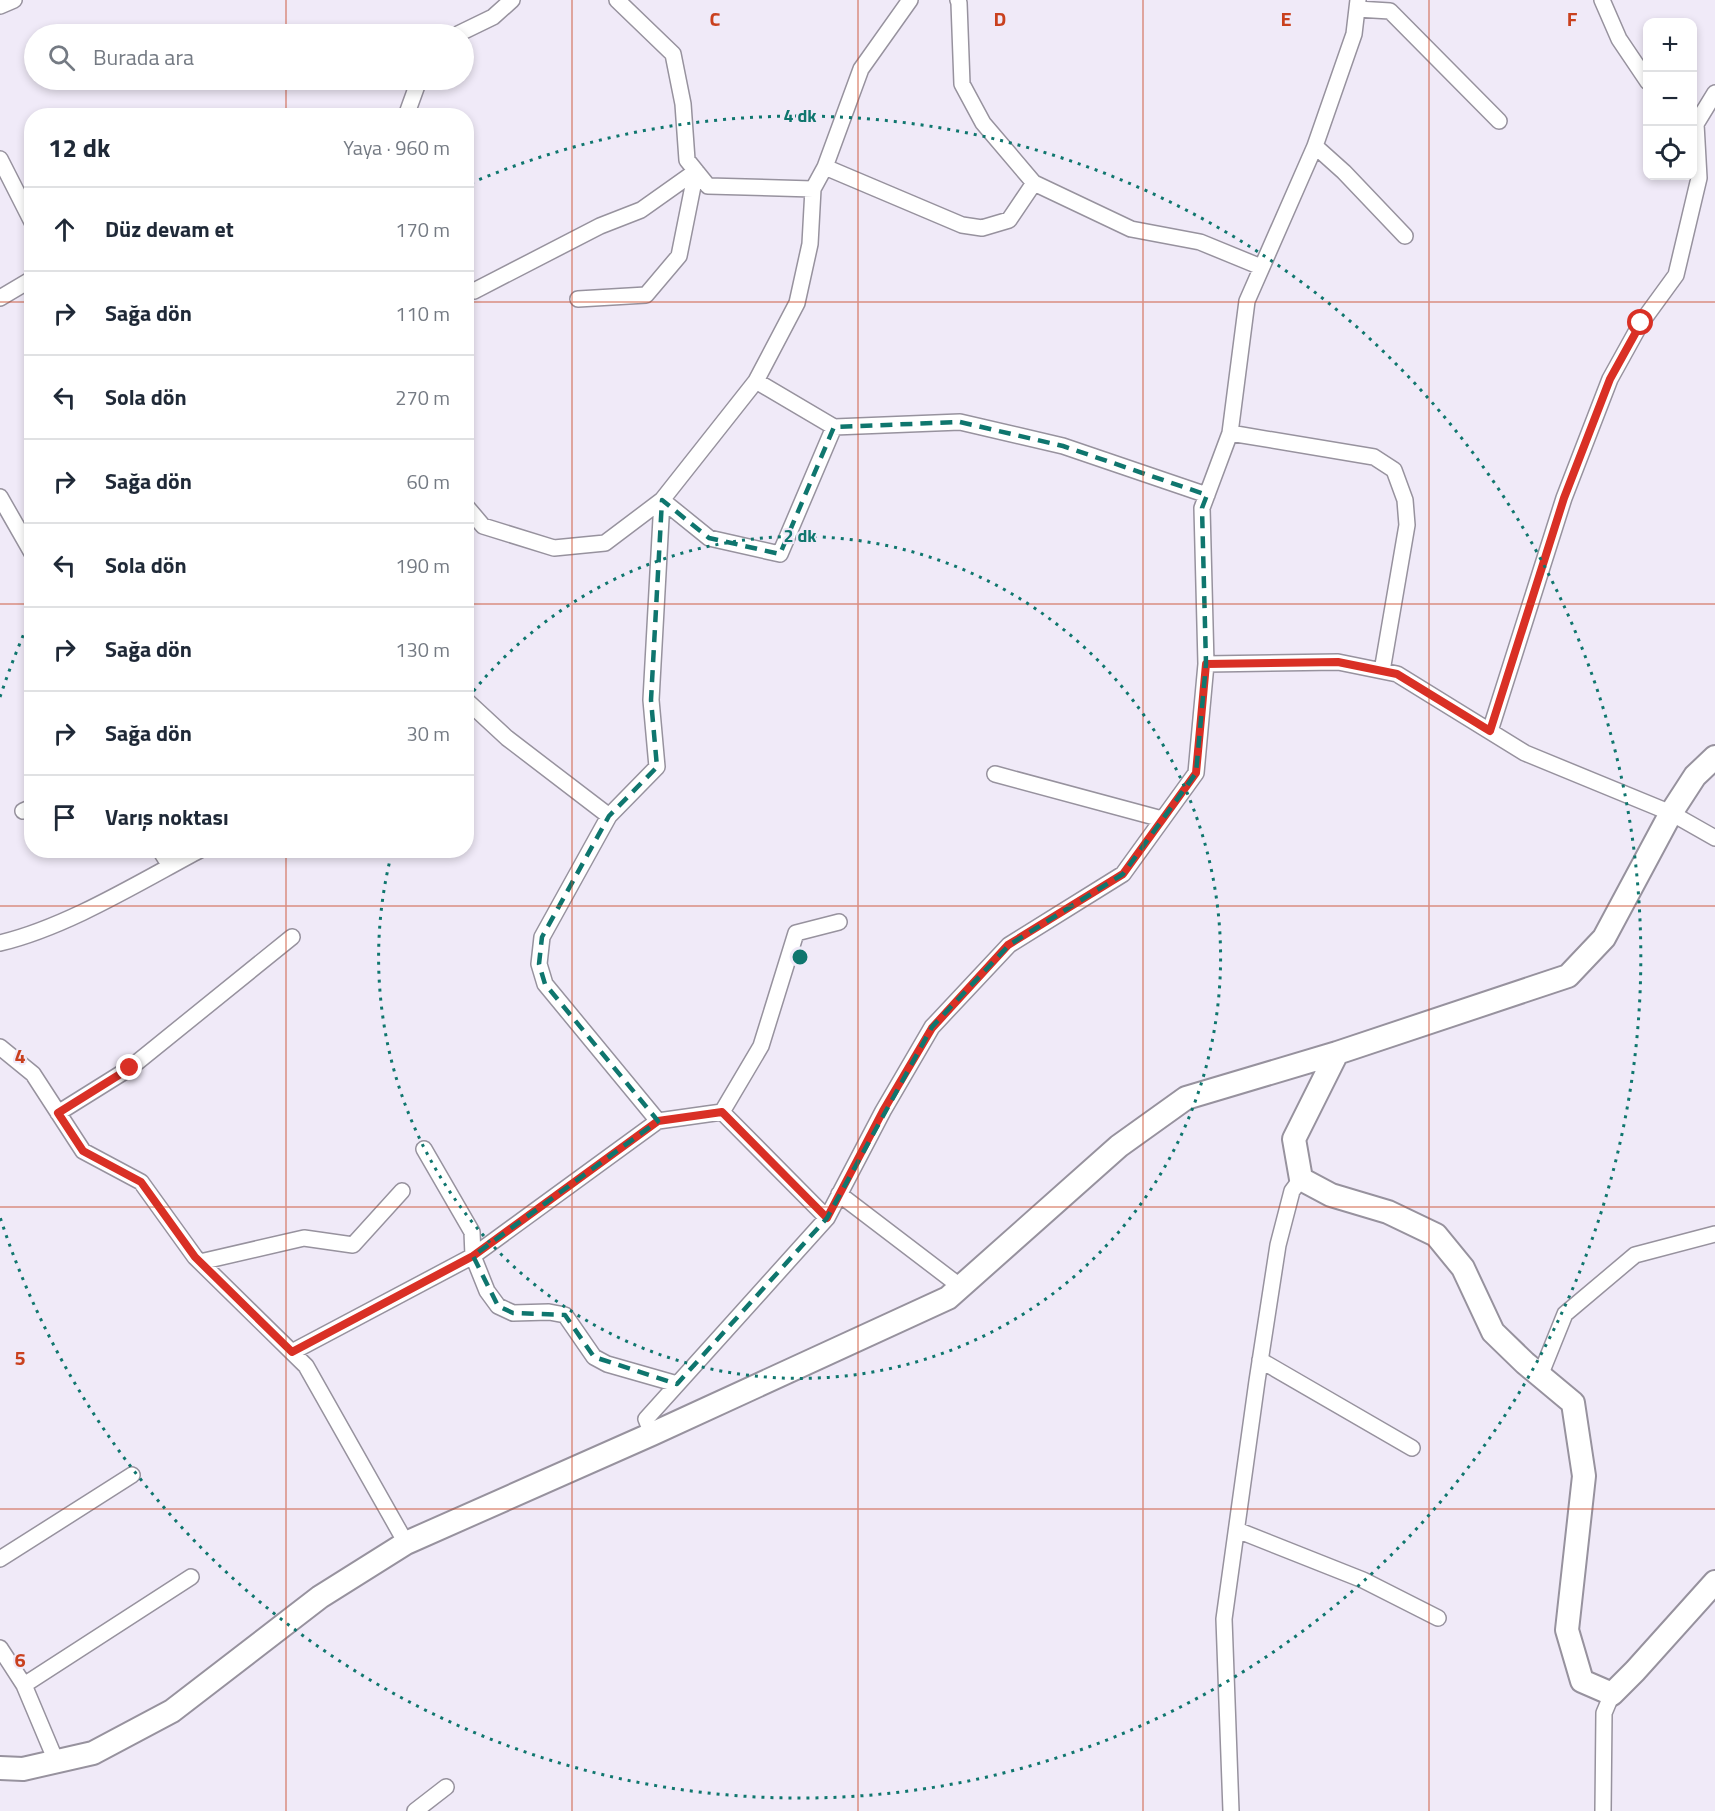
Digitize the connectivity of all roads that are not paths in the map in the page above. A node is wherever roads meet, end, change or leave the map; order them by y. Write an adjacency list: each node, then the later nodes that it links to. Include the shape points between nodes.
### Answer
1 (14, 0): 8 (street)
2 (512, 0): 9 (street, via 493,17)
3 (617, 0): 20 (street, via 673,54 683,104 687,160)
4 (910, 0): 19 (street, via 861,69)
5 (958, 0): 21 (street, via 962,84 983,123)
6 (1602, 0): 10 (street, via 1619,39)
7 (1357, 4): 15 (street, via 1390,11); 17 (street, via 1354,34)
8 (0, 6)
9 (474, 26)
10 (1643, 76)
11 (415, 90): 13 (street)
12 (1715, 93): 14 (street)
13 (409, 108)
14 (1697, 118)
15 (1500, 121)
16 (1694, 126): 41 (street, via 1699,178 1676,275 1641,323 1610,379 1564,498)
17 (1315, 146): 24 (street); 25 (street)
18 (0, 159): 23 (street)
19 (825, 167): 21 (street, via 962,225 982,228 1009,220); 22 (street)
20 (696, 171): 22 (street, via 708,186); 27 (street, via 641,210 600,226); 29 (street, via 679,256 646,296)
21 (1034, 183): 25 (street, via 1131,229 1200,242)
22 (813, 189): 30 (street, via 810,244 797,303)
23 (24, 206)
24 (1405, 236)
25 (1261, 267): 32 (street, via 1247,301)
26 (24, 284): 28 (street)
27 (474, 291)
28 (0, 298)
29 (578, 299)
30 (756, 381): 31 (street); 35 (street)
31 (834, 427): 33 (street, via 960,422 1063,446); 35 (street, via 780,554 709,538)
32 (1230, 434): 33 (street); 39 (street, via 1374,457 1394,470 1405,500 1407,525)
33 (1207, 495): 38 (street, via 1202,508)
34 (0, 497): 37 (street)
35 (662, 500): 36 (street, via 605,543 554,548 483,526); 45 (street, via 651,700 657,767)
36 (474, 515)
37 (24, 539)
38 (1206, 664): 39 (street, via 1338,662); 46 (street, via 1196,773)
39 (1382, 670): 41 (street, via 1397,674)
40 (474, 707): 45 (street, via 507,738)
41 (1490, 731): 44 (street, via 1525,753)
42 (1715, 757): 44 (street, via 1695,776)
43 (995, 774): 46 (street)
44 (1671, 813): 47 (street); 55 (street, via 1604,938 1568,976)
45 (609, 816): 58 (street, via 542,937 539,964 545,984)
46 (1162, 819): 62 (street, via 1123,874 1008,945 932,1028)
47 (1715, 838)
48 (165, 858): 50 (street)
49 (185, 858): 50 (street)
50 (170, 866): 53 (street, via 95,905 24,937)
51 (839, 922): 56 (street, via 796,933 761,1046)
52 (292, 938): 57 (street, via 130,1068)
53 (0, 943)
54 (0, 1047): 57 (street, via 33,1074)
55 (1337, 1053): 60 (street, via 1294,1139); 67 (street, via 1186,1098 1119,1146)
56 (722, 1112): 58 (street); 63 (street)
57 (58, 1113): 66 (street, via 83,1151 141,1182)
58 (658, 1121): 65 (street)
59 (424, 1149): 65 (street, via 472,1232)
60 (1301, 1179): 69 (street, via 1292,1191 1278,1245); 70 (street, via 1331,1196 1388,1212 1436,1235 1463,1268 1492,1332)
61 (402, 1191): 66 (street, via 353,1245 304,1238)
62 (839, 1194): 63 (street); 67 (street)
63 (827, 1218): 71 (street)
64 (1715, 1234): 70 (street, via 1635,1255 1565,1314)
65 (473, 1256): 68 (street); 71 (street, via 487,1291 498,1306 513,1313 565,1315 594,1357)
66 (200, 1262): 68 (street)
67 (961, 1287): 72 (street, via 948,1298)
68 (292, 1352): 76 (street, via 306,1366)
69 (1260, 1360): 73 (street); 75 (street)
70 (1540, 1376): 83 (street, via 1574,1403 1584,1476 1567,1630 1582,1681)
71 (677, 1384): 72 (street, via 646,1419)
72 (652, 1434): 76 (street)
73 (1412, 1448)
74 (132, 1475): 77 (street)
75 (1237, 1530): 80 (street, via 1363,1580); 88 (street, via 1224,1619)
76 (406, 1543): 84 (street, via 320,1597 172,1711 93,1753)
77 (0, 1559)
78 (191, 1577): 82 (street)
79 (1715, 1582): 83 (street)
80 (1438, 1618)
81 (0, 1648): 82 (street)
82 (24, 1685): 84 (street)
83 (1612, 1694): 89 (street, via 1604,1713)
84 (56, 1761): 85 (street, via 24,1769)
85 (0, 1768)
86 (446, 1787): 87 (street)
87 (415, 1811)
88 (1231, 1811)
89 (1603, 1811)

